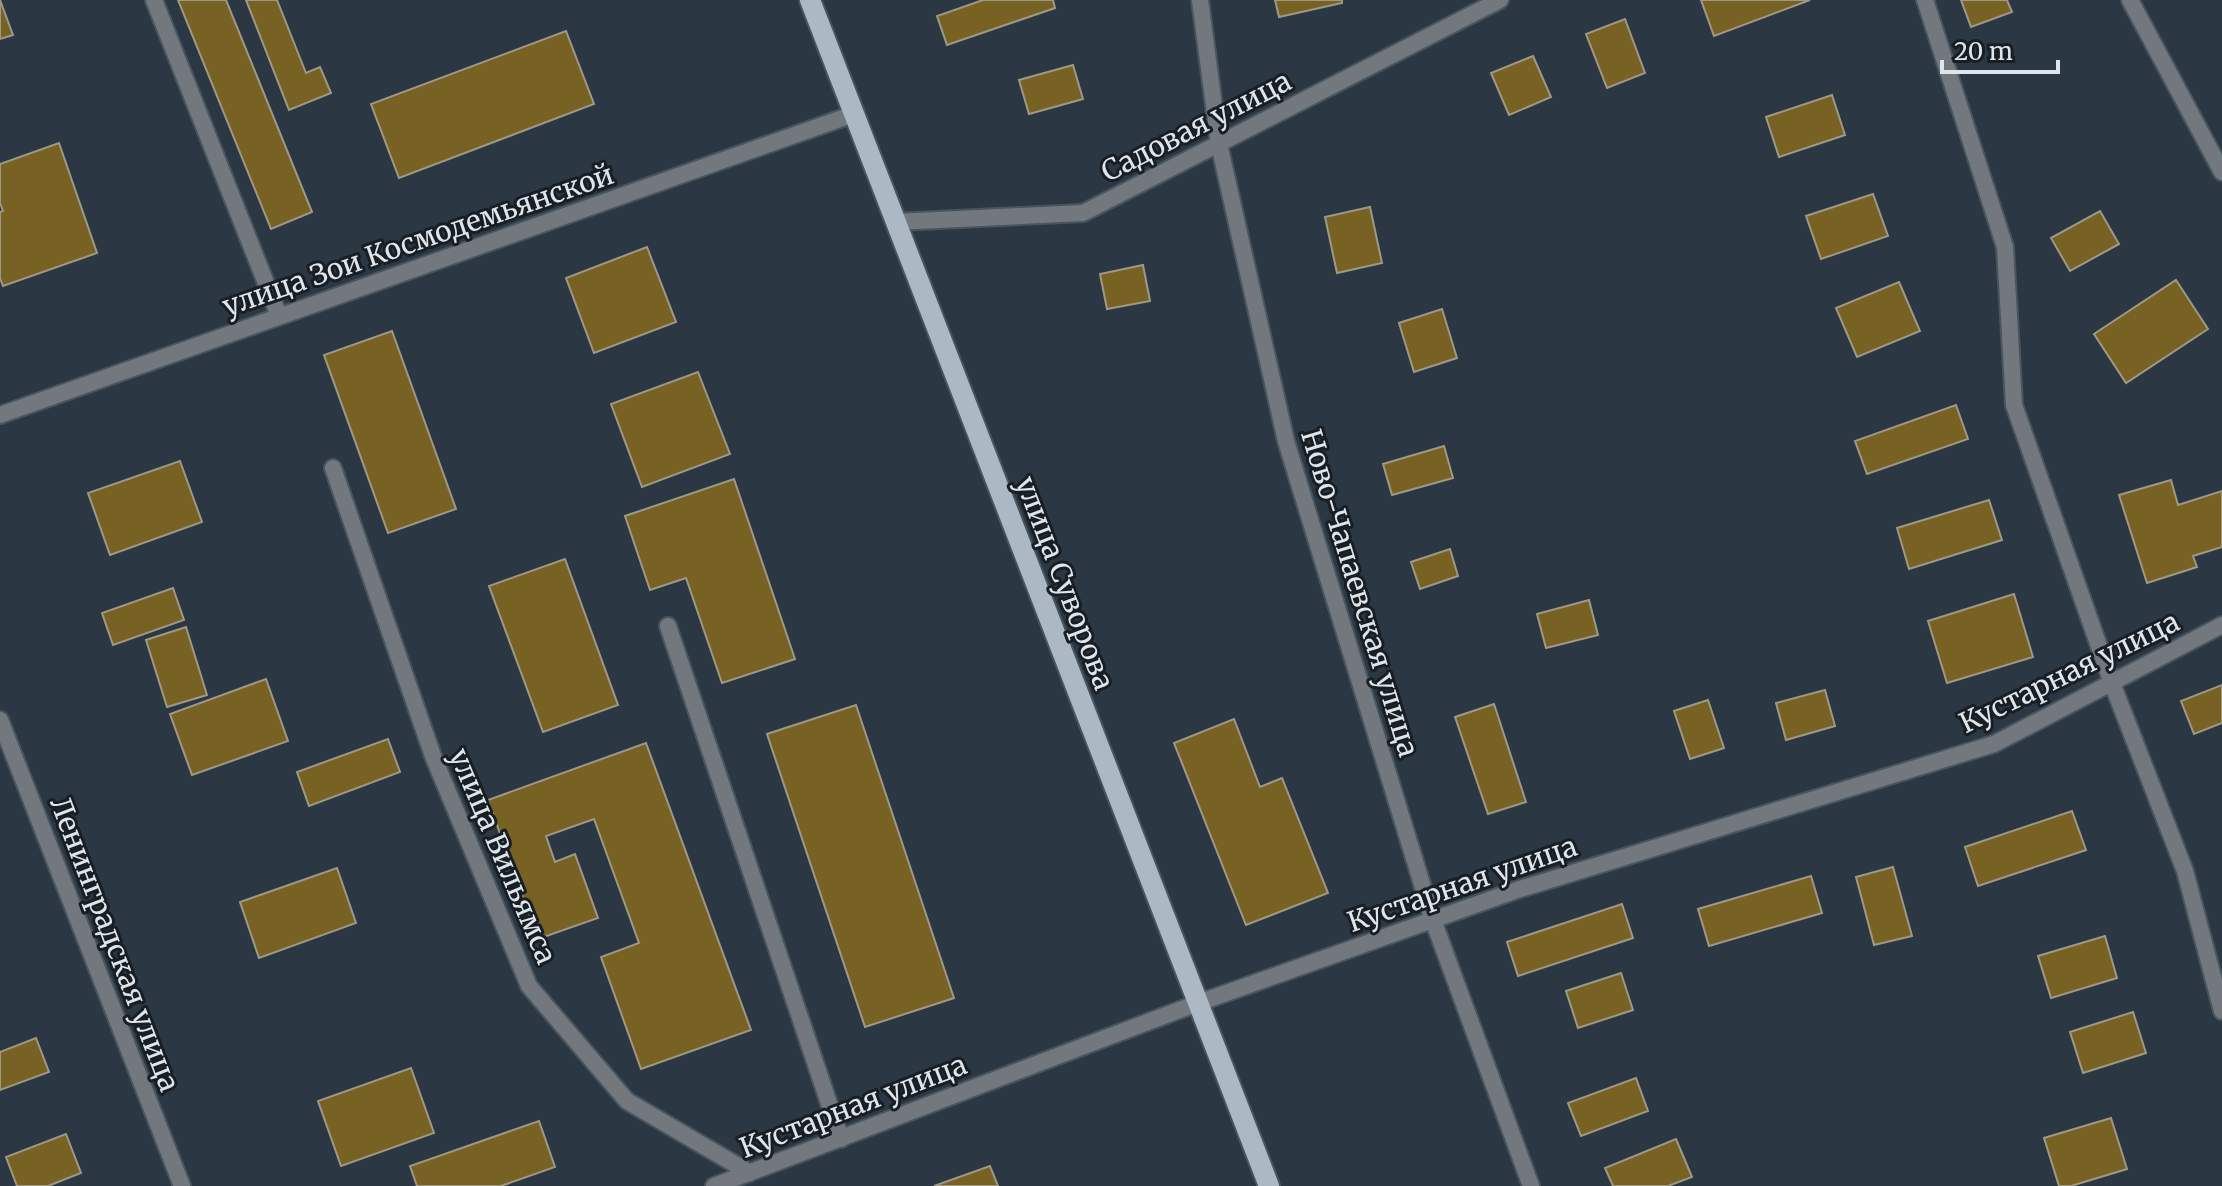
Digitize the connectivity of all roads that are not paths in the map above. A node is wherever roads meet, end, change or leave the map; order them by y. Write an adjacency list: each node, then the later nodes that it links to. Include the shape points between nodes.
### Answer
1 (154, 0): 11 (street)
2 (810, 0): 7 (main road, улица Суворова)
3 (1200, 0): 8 (street, Ново-Чапаевская улица)
4 (1500, 0): 8 (street, Садовая улица)
5 (1925, 0): 16 (street, via 2005,247 2014,405)
6 (2130, 0): 9 (street)
7 (854, 114): 10 (main road, улица Суворова); 11 (street, улица Зои Космодемьянской)
8 (1219, 144): 10 (street, Садовая улица, via 1083,213); 18 (street, Ново-Чапаевская улица, via 1286,441)
9 (2222, 172)
10 (896, 222): 19 (main road, улица Суворова)
11 (279, 316): 12 (street, улица Зои Космодемьянской)
12 (0, 415)
13 (333, 468): 22 (street, улица Вильямса, via 433,756 529,986 627,1101)
14 (2222, 625): 16 (street, Кустарная улица)
15 (668, 626): 21 (street)
16 (2112, 683): 18 (street, Кустарная улица, via 1994,744); 20 (street, via 2185,871)
17 (0, 720): 23 (street, Ленинградская улица)
18 (1433, 920): 19 (street, Кустарная улица); 26 (street, Ново-Чапаевская улица)
19 (1198, 1003): 21 (street, Кустарная улица); 25 (main road, улица Суворова)
20 (2222, 1011)
21 (841, 1139): 22 (street, Кустарная улица)
22 (750, 1173): 24 (street, Кустарная улица)
23 (182, 1186)
24 (714, 1186)
25 (1269, 1186)
26 (1531, 1186)

